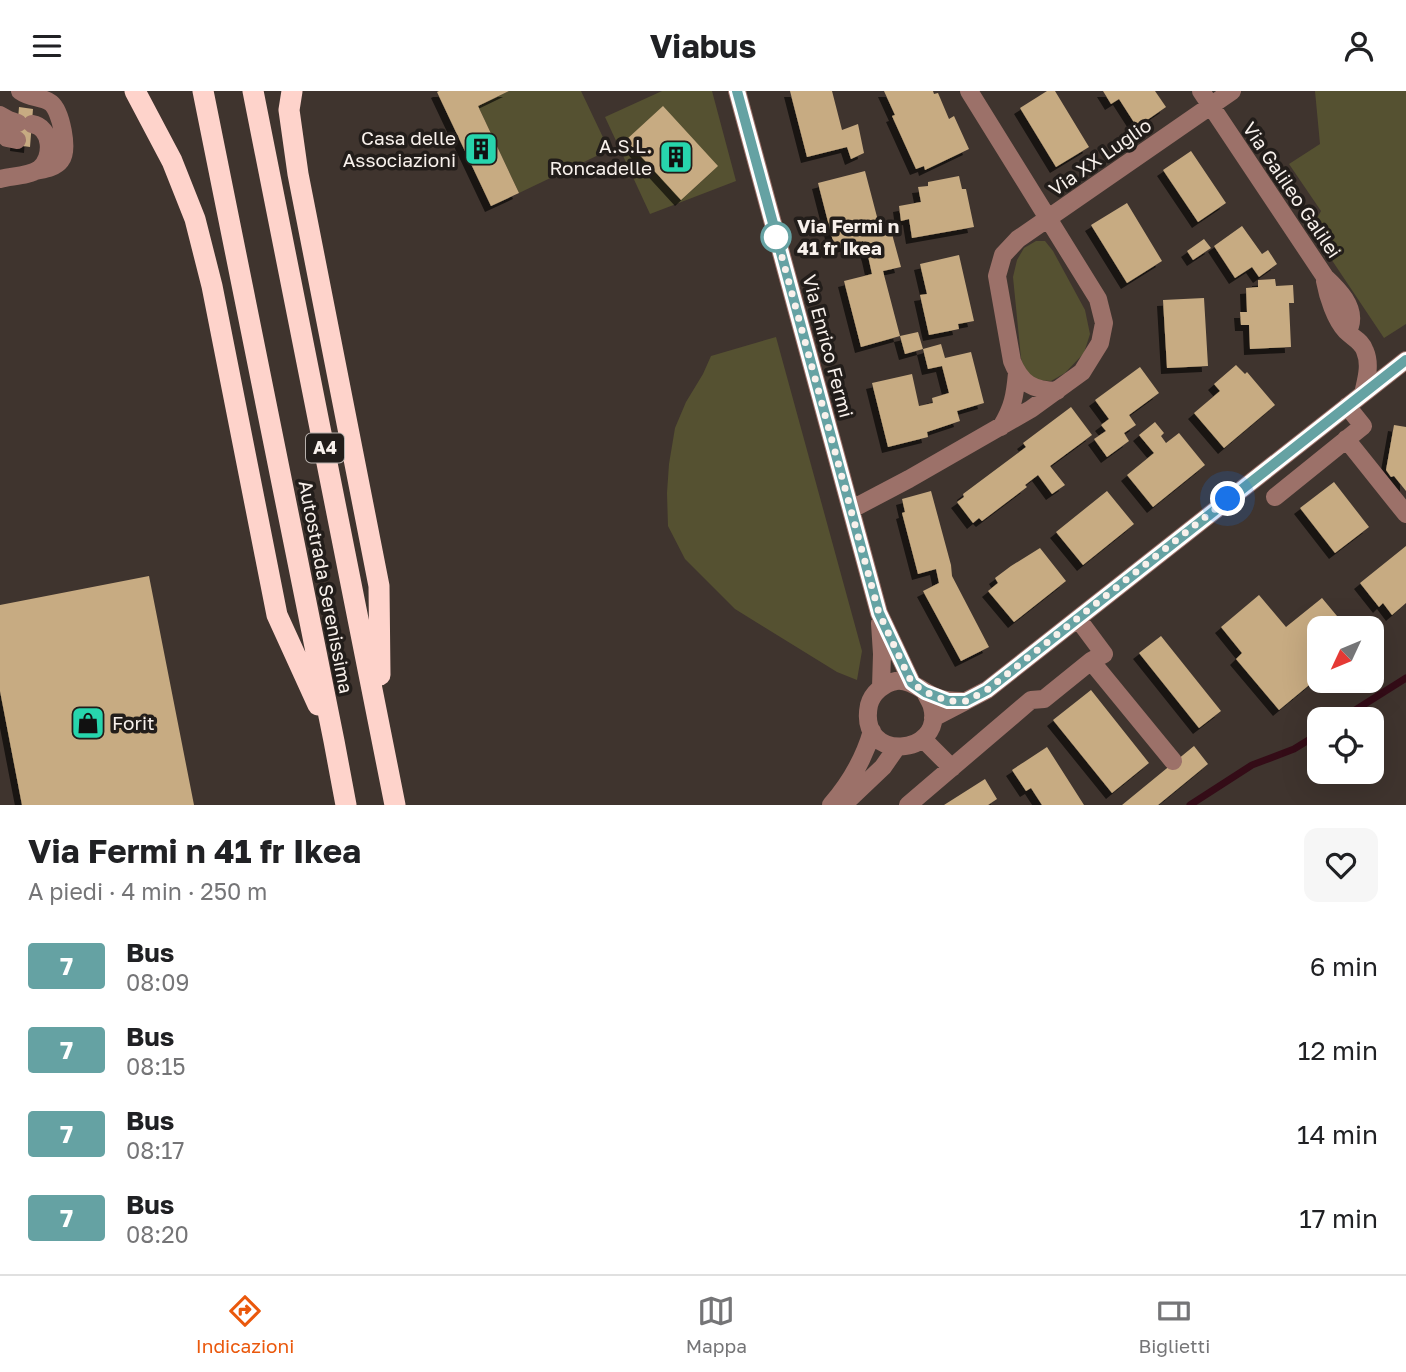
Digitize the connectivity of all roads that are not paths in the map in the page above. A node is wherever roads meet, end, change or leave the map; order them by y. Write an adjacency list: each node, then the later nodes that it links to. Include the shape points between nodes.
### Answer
1 (20, 91): 11 (street, via 52,104 63,136 65,151 60,161)
2 (135, 91): 34 (highway, via 172,160 195,219 277,615)
3 (203, 91): 34 (highway, Autostrada Serenissima / A4)
4 (253, 91): 31 (highway, Autostrada Serenissima / A4)
5 (292, 91): 31 (highway, via 289,110 298,174 379,586)
6 (737, 91): 22 (street, Via Enrico Fermi)
7 (969, 91): 13 (street)
8 (1232, 91): 9 (street, Via XX Luglio)
9 (1205, 98): 13 (street, Via XX Luglio); 17 (street, Via Galileo Galilei, via 1350,310 1351,323 1345,330 1366,352)
10 (12, 130): 11 (street, via 45,148 47,155)
11 (35, 171): 12 (street)
12 (0, 179)
13 (1049, 219): 15 (street, Via XX Luglio, via 1003,255 997,276); 16 (street, Via XX Luglio, via 1098,299 1104,323 1100,343 1082,372)
14 (1406, 360): 17 (street)
15 (1017, 373): 16 (street, via 1028,384); 19 (street, Via XX Luglio, via 1015,397)
16 (1057, 391): 19 (street, Via XX Luglio)
17 (1363, 394): 18 (street)
18 (1348, 406): 20 (street, via 1363,426); 25 (street)
19 (1001, 426): 22 (street, Via XX Luglio)
20 (1346, 439): 21 (street); 23 (street)
21 (1275, 497)
22 (852, 509): 24 (street, Via Enrico Fermi)
23 (1406, 514)
24 (879, 613): 27 (street, Via Enrico Fermi); 28 (street, Via Enrico Fermi)
25 (1078, 618): 26 (street, via 1104,654); 29 (street, via 987,690)
26 (1091, 661): 36 (street); 37 (street, via 1044,699 1031,701)
27 (881, 687): 28 (street, via 896,681); 32 (street, via 870,700 867,716)
28 (918, 688): 29 (street, via 948,701); 30 (street, via 932,706)
29 (966, 701): 30 (street)
30 (933, 718): 33 (street)
31 (380, 726): 39 (highway, Autostrada Serenissima / A4)
32 (872, 731): 35 (street, via 883,743); 40 (street, via 854,774)
33 (923, 739): 35 (street); 37 (street)
34 (334, 741): 38 (highway, Autostrada Serenissima / A4)
35 (897, 747): 41 (street)
36 (1173, 761)
37 (951, 768): 42 (street)
38 (346, 805)
39 (395, 805)
40 (831, 805)
41 (843, 805)
42 (908, 805)

